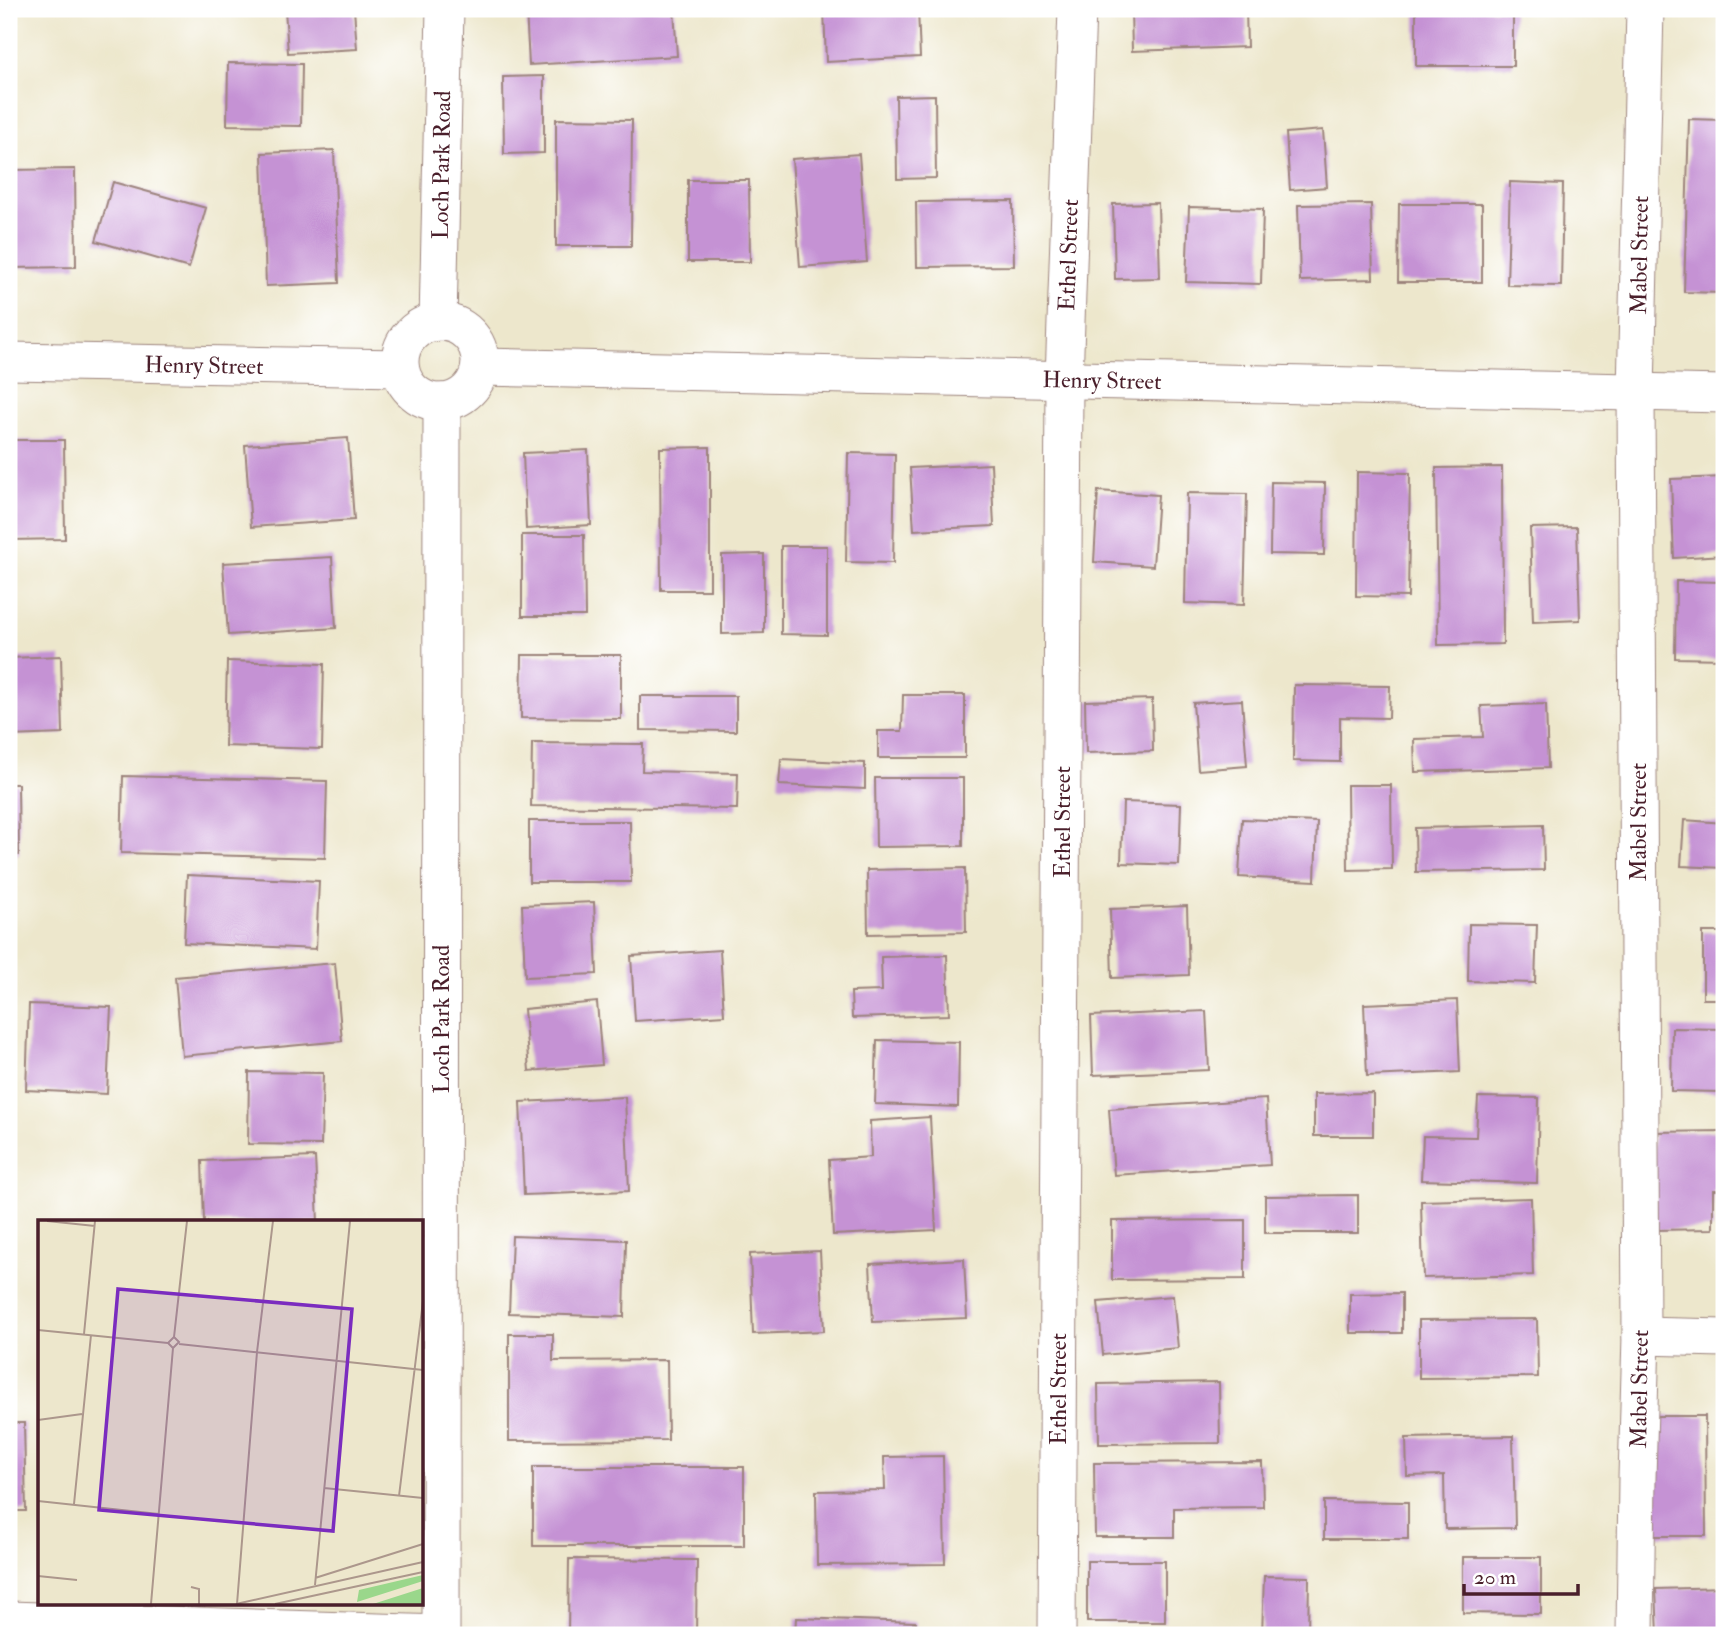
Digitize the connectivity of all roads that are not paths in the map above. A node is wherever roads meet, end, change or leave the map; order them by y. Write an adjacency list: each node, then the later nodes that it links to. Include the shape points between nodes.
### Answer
1 (445, 9): 4 (street, Loch Park Road)
2 (1077, 9): 8 (street, Ethel Street)
3 (1645, 9): 9 (street, Mabel Street)
4 (438, 322): 6 (street, via 452,324 474,340); 7 (street, via 414,331 405,341)
5 (9, 361): 7 (street, Henry Street)
6 (480, 367): 8 (street, Henry Street); 11 (street, via 461,397)
7 (400, 368): 11 (street, via 415,394)
8 (1064, 379): 9 (street, Henry Street); 16 (street, Ethel Street)
9 (1636, 392): 10 (street, Henry Street); 12 (street, Mabel Street)
10 (1724, 394)
11 (442, 402): 15 (street, Loch Park Road)
12 (1641, 1336): 13 (street); 17 (street, Mabel Street)
13 (1724, 1338)
14 (9, 1620): 15 (street)
15 (441, 1634)
16 (1057, 1635)
17 (1635, 1635)

